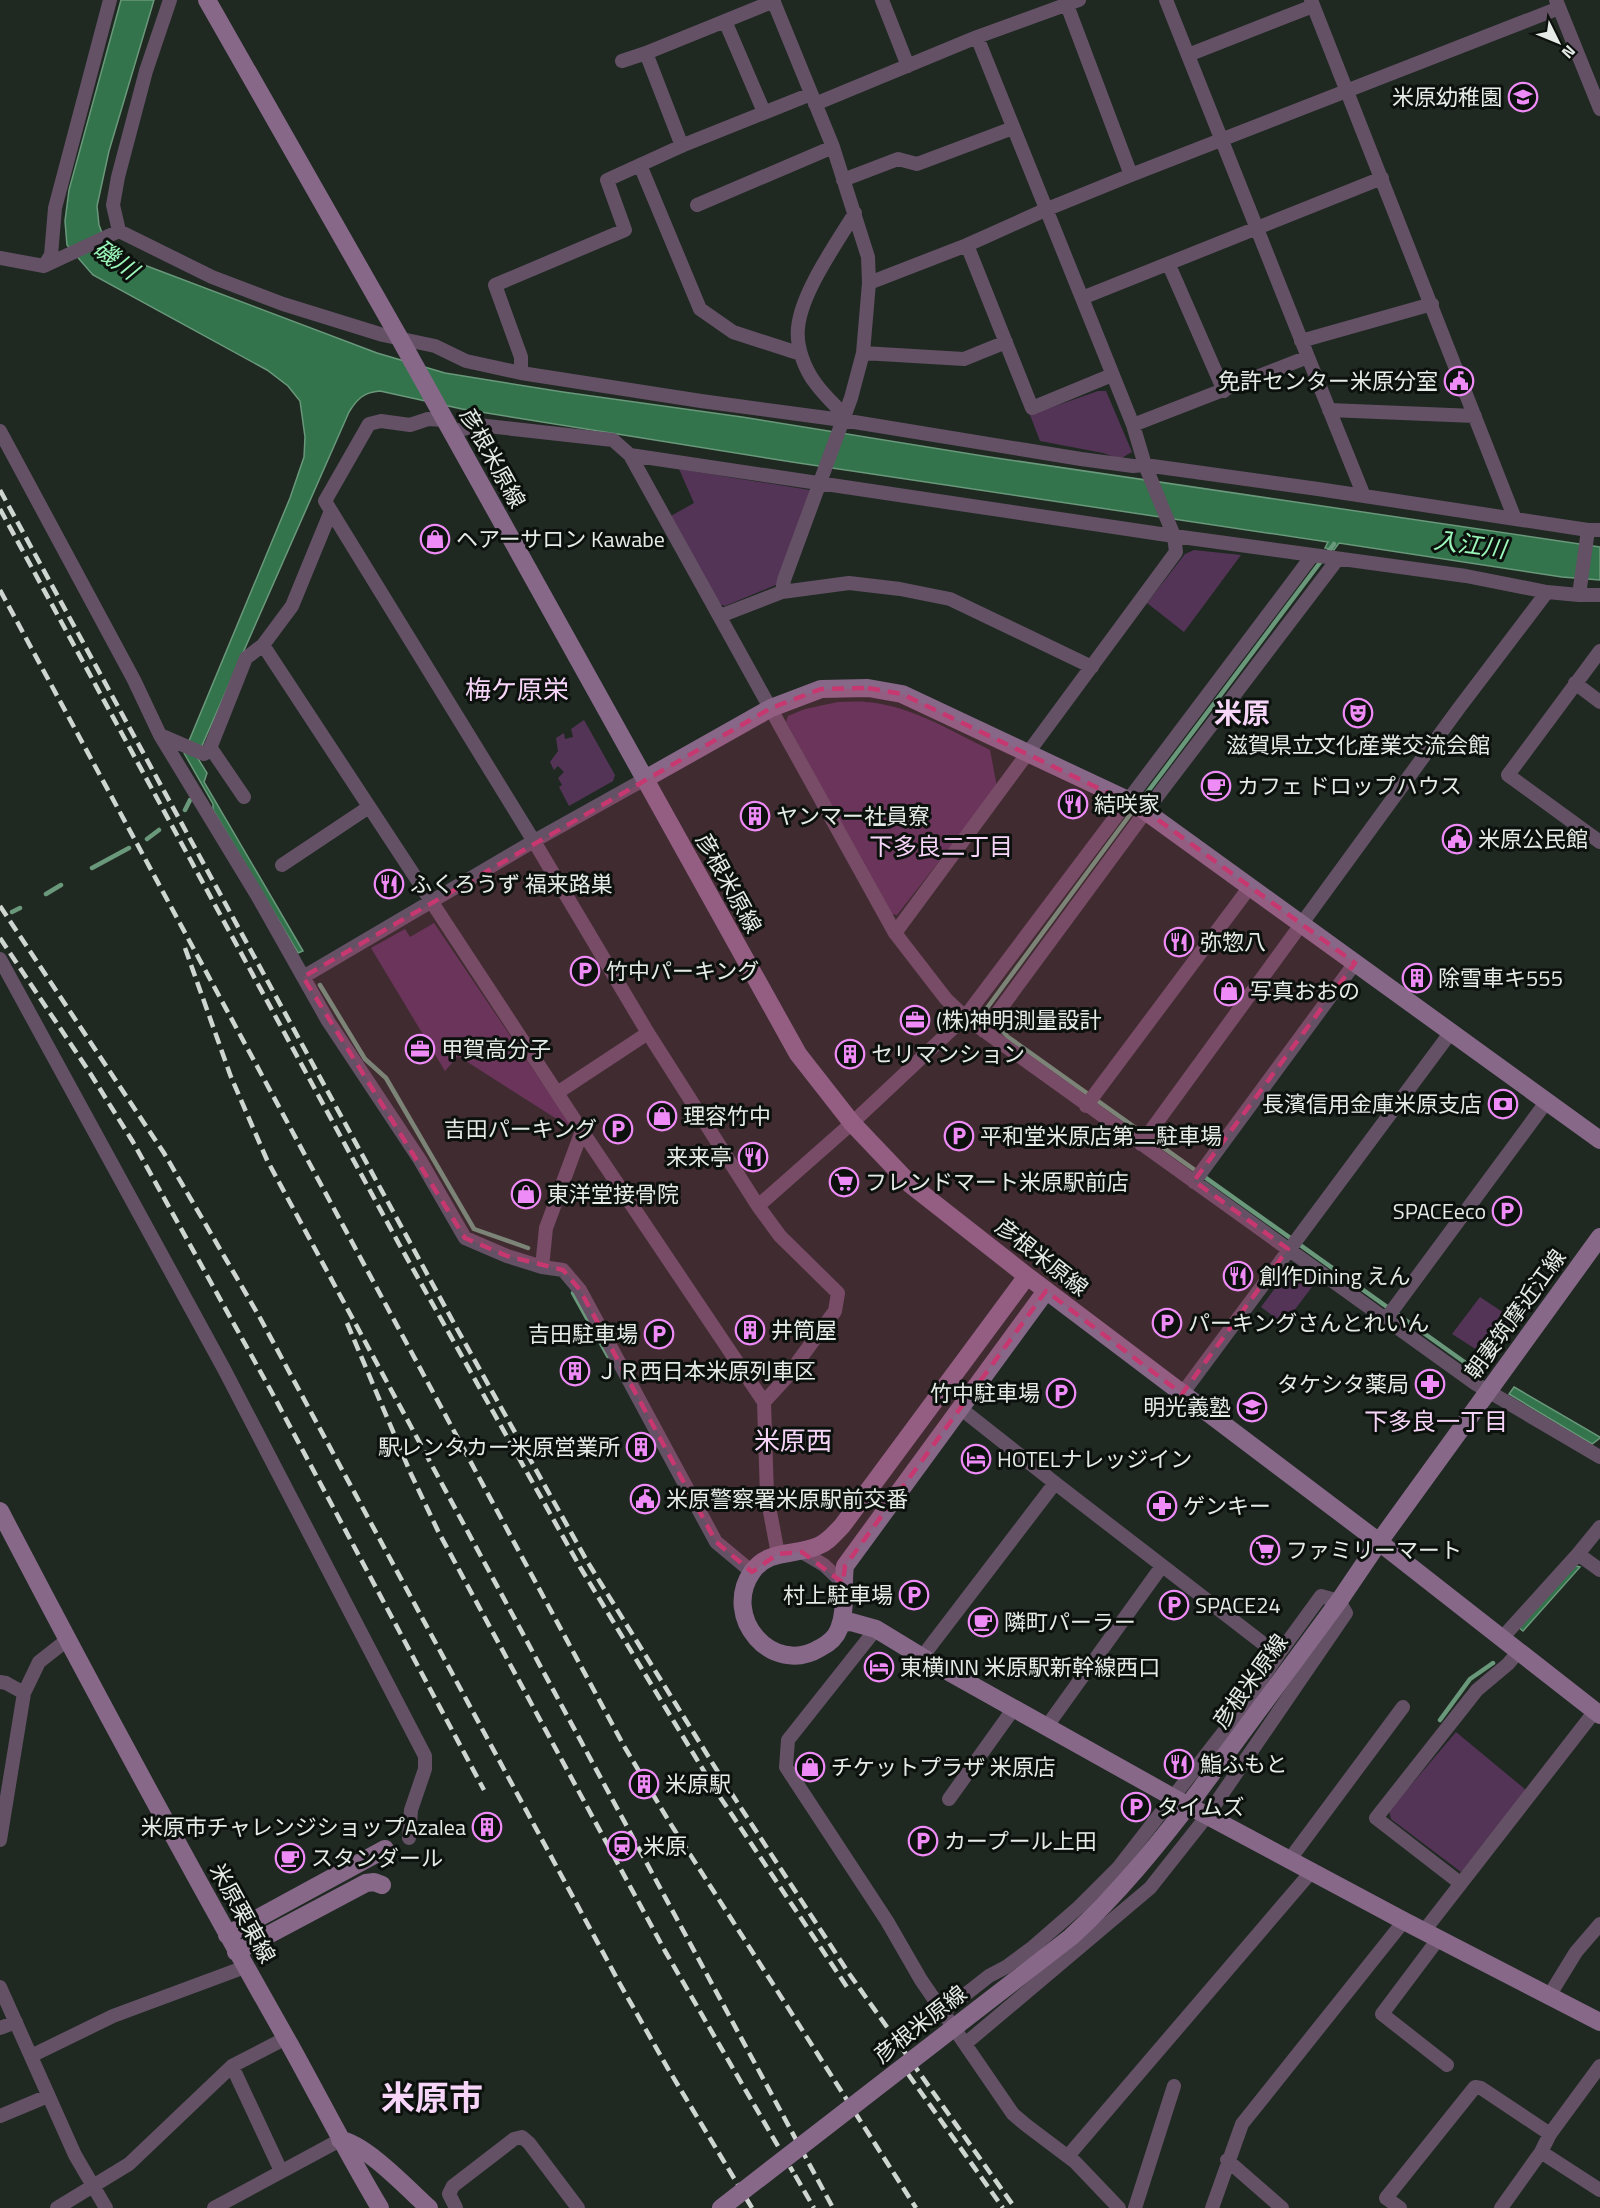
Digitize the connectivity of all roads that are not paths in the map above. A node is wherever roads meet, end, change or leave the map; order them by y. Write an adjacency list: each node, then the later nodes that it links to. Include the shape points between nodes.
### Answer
1 (110, 0): 35 (street, via 55,208)
2 (170, 0): 32 (street, via 146,71 118,177 113,205)
3 (207, 0): 42 (main road, 彦根米原線)
4 (882, 0): 15 (street)
5 (1166, 0): 13 (street)
6 (777, 1): 10 (street); 17 (street)
7 (1073, 3): 11 (street); 25 (street)
8 (1312, 3): 13 (street); 16 (street)
9 (1557, 4): 16 (street); 18 (street)
10 (725, 21): 12 (street); 19 (street)
11 (977, 38): 15 (street); 20 (street)
12 (646, 53): 14 (street); 22 (street)
13 (1188, 55): 21 (street)
14 (622, 60)
15 (908, 66): 17 (street)
16 (1348, 89): 21 (street); 26 (street)
17 (813, 99): 19 (street); 23 (street)
18 (1600, 109)
19 (764, 112): 22 (street)
20 (1013, 128): 27 (street, via 917,164 898,159); 29 (street)
21 (1223, 141): 25 (street); 31 (street)
22 (682, 146): 24 (street)
23 (833, 147): 27 (street); 28 (street)
24 (640, 165): 44 (street, via 700,309 733,332); 46 (street, via 607,180 625,230 495,285 521,357)
25 (1131, 175): 29 (street)
26 (1382, 178): 31 (street); 39 (street)
27 (843, 180): 30 (street)
28 (697, 205)
29 (1045, 210): 33 (street); 38 (street)
30 (855, 213): 37 (street, via 868,257); 44 (street, via 803,306 797,330)
31 (1255, 228): 36 (street); 40 (street)
32 (115, 232): 35 (street); 42 (street, via 282,304)
33 (967, 245): 37 (street); 41 (street)
34 (0, 258): 35 (street)
35 (50, 264)
36 (1169, 265): 38 (street); 48 (street)
37 (869, 283): 43 (street)
38 (1082, 298): 47 (street)
39 (1431, 304): 40 (street); 50 (street)
40 (1301, 341): 45 (street)
41 (1006, 342): 43 (street, via 964,359); 47 (street, via 1032,408)
42 (403, 343): 46 (street, via 435,346 466,361); 52 (main road, 彦根米原線)
43 (863, 353): 51 (street)
44 (801, 354): 51 (street, via 816,385)
45 (1308, 357): 48 (street); 49 (street)
46 (521, 373): 51 (street)
47 (1112, 375): 53 (street)
48 (1224, 391): 53 (street)
49 (1329, 410): 50 (street); 58 (street)
50 (1475, 416): 60 (street)
51 (841, 421): 56 (street); 57 (street)
52 (446, 422): 55 (street, via 613,440); 59 (street, via 428,419 410,425 381,421 369,424 325,501); 78 (main road, 彦根米原線)
53 (1133, 425): 56 (street)
54 (0, 431): 75 (street)
55 (630, 455): 57 (street); 68 (street)
56 (1147, 470): 58 (street); 62 (street)
57 (822, 478): 62 (street); 64 (street)
58 (1364, 496): 60 (street)
59 (332, 511): 69 (street, via 292,606); 82 (street)
60 (1515, 519): 61 (street)
61 (1591, 533): 67 (street)
62 (1174, 536): 63 (street); 71 (street, via 1176,552)
63 (1324, 558): 65 (street, via 1466,576); 80 (street); 80 (street)
64 (782, 592): 68 (street); 71 (street, via 849,583 922,592 950,599)
65 (1547, 592): 67 (street); 87 (street)
66 (1600, 595): 67 (street)
67 (1579, 596)
68 (720, 616): 74 (street)
69 (263, 645): 76 (street, via 246,658); 81 (street)
70 (1600, 651): 72 (street)
71 (1092, 667): 77 (street)
72 (1575, 683): 73 (street); 83 (street, via 1508,775)
73 (1600, 702)
74 (771, 708): 77 (main road, via 821,689 868,688 902,694); 78 (main road); 88 (street)
75 (160, 735): 76 (street); 91 (street)
76 (207, 750): 79 (street)
77 (1028, 753): 80 (main road); 88 (street)
78 (645, 779): 82 (street); 99 (main road, 彦根米原線, via 798,1054)
79 (244, 797)
80 (1138, 806): 85 (main road); 92 (street); 93 (street)
81 (369, 807): 84 (street); 86 (street)
82 (534, 842): 86 (street); 95 (street)
83 (1600, 842)
84 (282, 865)
85 (1249, 888): 87 (main road); 97 (street)
86 (431, 902): 91 (street); 96 (street)
87 (1302, 924): 90 (main road); 101 (street)
88 (895, 933): 92 (street, via 946,999)
89 (0, 959): 144 (street, via 224,1369 425,1756 425,1769 411,1810)
90 (1355, 963): 94 (main road); 103 (street)
91 (303, 977): 107 (street, via 465,1238)
92 (965, 1017): 93 (street); 99 (street)
93 (984, 1031): 97 (street)
94 (1451, 1032): 98 (main road); 106 (street)
95 (648, 1033): 96 (street); 104 (street)
96 (557, 1093): 100 (street)
97 (1091, 1100): 101 (street)
98 (1547, 1101): 102 (main road); 110 (street)
99 (852, 1124): 104 (street); 108 (main road, 彦根米原線, via 911,1185)
100 (582, 1131): 107 (street, via 546,1228); 113 (street)
101 (1145, 1138): 103 (street)
102 (1600, 1140)
103 (1198, 1176): 106 (street)
104 (758, 1206): 113 (street, via 780,1236 838,1293 836,1311)
105 (1600, 1237): 111 (main road, 朝妻筑摩近江線)
106 (1293, 1243): 110 (street); 112 (street)
107 (542, 1267): 125 (street, via 563,1270 580,1290 716,1542)
108 (1027, 1276): 109 (main road, 彦根米原線); 120 (main road, via 842,1526 827,1541)
109 (1046, 1291): 112 (main road, 彦根米原線); 114 (main road)
110 (1391, 1313): 111 (street)
111 (1488, 1391): 115 (street); 119 (main road, 朝妻筑摩近江線)
112 (1182, 1394): 119 (main road, 彦根米原線)
113 (764, 1402): 121 (street, via 767,1496)
114 (960, 1408): 116 (street); 126 (main road, via 845,1566)
115 (1600, 1456)
116 (1055, 1483): 123 (street); 134 (street)
117 (0, 1511): 131 (main road, 米原栗東線)
118 (1600, 1527): 122 (street)
119 (1379, 1542): 127 (main road, 彦根米原線); 130 (main road)
120 (802, 1552): 121 (main road); 126 (street)
121 (777, 1554): 125 (main road)
122 (1578, 1554): 124 (street); 130 (street)
123 (1162, 1566): 133 (street); 140 (street)
124 (1600, 1570)
125 (752, 1572): 128 (main road, via 743,1598 747,1624 755,1637 777,1653 790,1657 815,1652 838,1632)
126 (843, 1583): 128 (main road)
127 (1339, 1601): 133 (street, via 1321,1596); 143 (street, via 1346,1613); 186 (main road, 彦根米原線, bridge, via 1144,1863 1096,1914)
128 (841, 1623): 129 (main road)
129 (876, 1629): 134 (main road); 158 (street, via 788,1740 786,1767)
130 (1502, 1638): 132 (main road)
131 (67, 1640): 136 (street, via 39,1662); 153 (main road, 米原栗東線)
132 (1519, 1652): 139 (main road); 149 (street, via 1477,1690 1376,1818)
133 (1278, 1655): 141 (street)
134 (922, 1657): 138 (main road)
135 (0, 1682): 136 (street)
136 (24, 1693): 145 (street)
137 (1403, 1707): 147 (street)
138 (1014, 1708): 140 (main road); 142 (street)
139 (1597, 1713): 149 (street)
140 (1047, 1726): 141 (main road)
141 (1174, 1798): 143 (main road); 158 (street, via 1118,1868 1079,1907 1033,1947)
142 (949, 1799)
143 (1207, 1816): 147 (main road); 163 (street, via 1150,1888)
144 (409, 1838)
145 (0, 1839)
146 (385, 1849): 153 (main road)
147 (1290, 1860): 148 (main road)
148 (1312, 1871): 151 (main road); 174 (street)
149 (1460, 1883): 154 (street)
150 (382, 1885): 155 (main road, via 366,1883)
151 (1404, 1921): 154 (main road); 175 (street, via 1242,2124)
152 (1600, 1924): 157 (street, via 1576,1952)
153 (227, 1935): 155 (main road, 米原栗東線)
154 (1431, 1935): 157 (main road); 165 (street, via 1382,2013)
155 (241, 1959): 162 (main road, 米原栗東線); 164 (street)
156 (0, 1987): 159 (street)
157 (1550, 1996): 160 (main road)
158 (943, 2012): 163 (street)
159 (16, 2022): 161 (street); 164 (street)
160 (1600, 2022)
161 (0, 2028)
162 (286, 2038): 166 (street); 172 (main road, 米原栗東線)
163 (965, 2044): 174 (street, via 1013,2114)
164 (31, 2056): 169 (street)
165 (1447, 2065)
166 (232, 2066): 176 (street); 177 (street, via 129,2164)
167 (1600, 2066): 171 (street)
168 (1174, 2086): 188 (street)
169 (48, 2096): 170 (street); 177 (street, via 75,2155)
170 (0, 2116)
171 (1550, 2134): 173 (street); 191 (street, via 1474,2086 1386,2198)
172 (340, 2140): 176 (street); 182 (main road, 米原栗東線); 183 (main road, via 362,2149)
173 (1541, 2152): 178 (street); 192 (street)
174 (1068, 2156): 187 (street)
175 (1227, 2160): 189 (street); 190 (street)
176 (281, 2172): 181 (street)
177 (94, 2185): 179 (street); 180 (street)
178 (1600, 2190)
179 (57, 2208)
180 (106, 2208)
181 (214, 2208)
182 (380, 2208)
183 (429, 2208)
184 (456, 2208): 185 (street, via 449,2194 453,2186 514,2139 522,2137)
185 (578, 2208)
186 (721, 2208)
187 (1119, 2208)
188 (1135, 2208)
189 (1212, 2208)
190 (1282, 2208)
191 (1400, 2208)
192 (1501, 2208)

